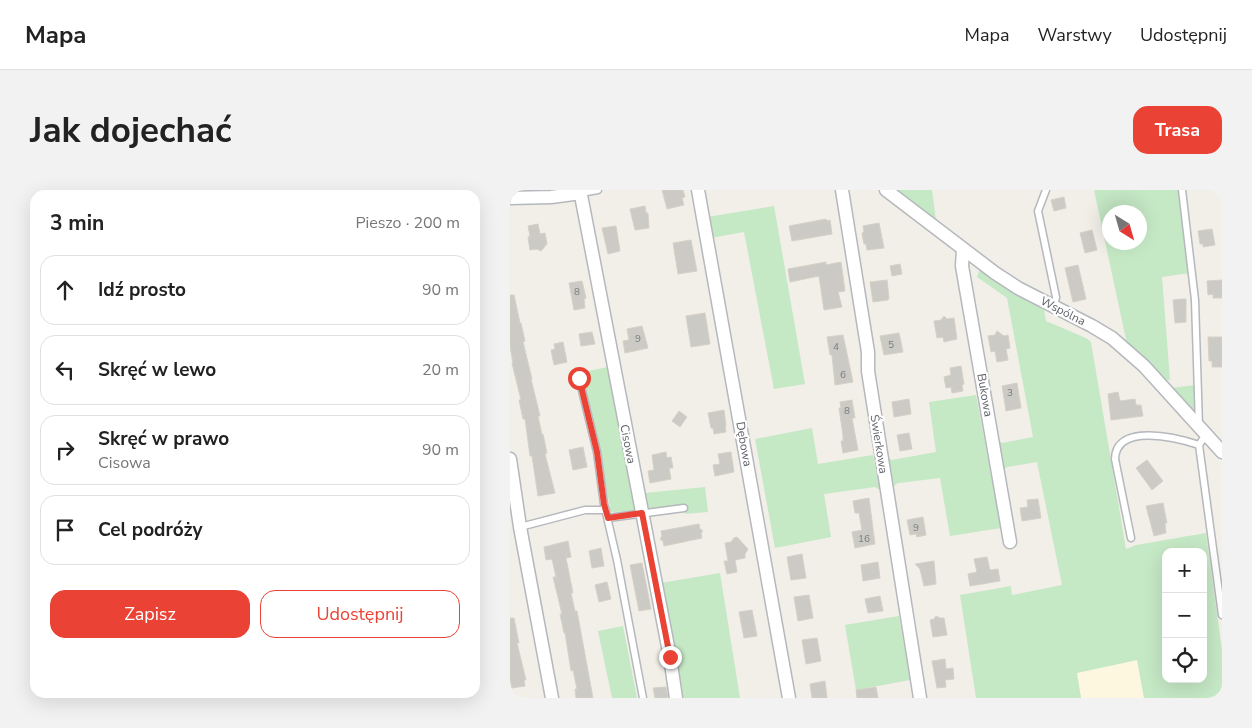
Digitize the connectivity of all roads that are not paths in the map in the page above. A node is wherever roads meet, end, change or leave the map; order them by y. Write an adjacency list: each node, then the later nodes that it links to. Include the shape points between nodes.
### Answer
1 (598, 190): 7 (lane)
2 (698, 190): 26 (street, Dębowa)
3 (842, 190): 27 (street, Świerkowa)
4 (886, 190): 9 (street, Wspólna)
5 (1046, 190): 10 (lane, via 1038,211 1056,297)
6 (1182, 190): 12 (lane, via 1195,300)
7 (580, 192): 8 (street, via 551,197); 17 (street, Cisowa)
8 (510, 198)
9 (963, 250): 10 (street, Wspólna, via 1018,288); 21 (street, Bukowa, via 962,266)
10 (1054, 307): 12 (street, Wspólna, via 1112,338 1144,366)
11 (579, 378): 16 (lane, via 597,452)
12 (1202, 436): 13 (street, Wspólna); 20 (lane, via 1138,436 1124,441 1116,450); 22 (lane)
13 (1222, 452)
14 (510, 459): 19 (street)
15 (684, 508): 17 (lane)
16 (606, 510): 18 (lane); 19 (lane, via 585,510)
17 (642, 513): 18 (lane); 25 (street, Cisowa)
18 (608, 518): 24 (lane)
19 (520, 527): 23 (street)
20 (1131, 538)
21 (1010, 542)
22 (1222, 615)
23 (552, 698)
24 (643, 698)
25 (676, 698)
26 (789, 698)
27 (920, 698)

